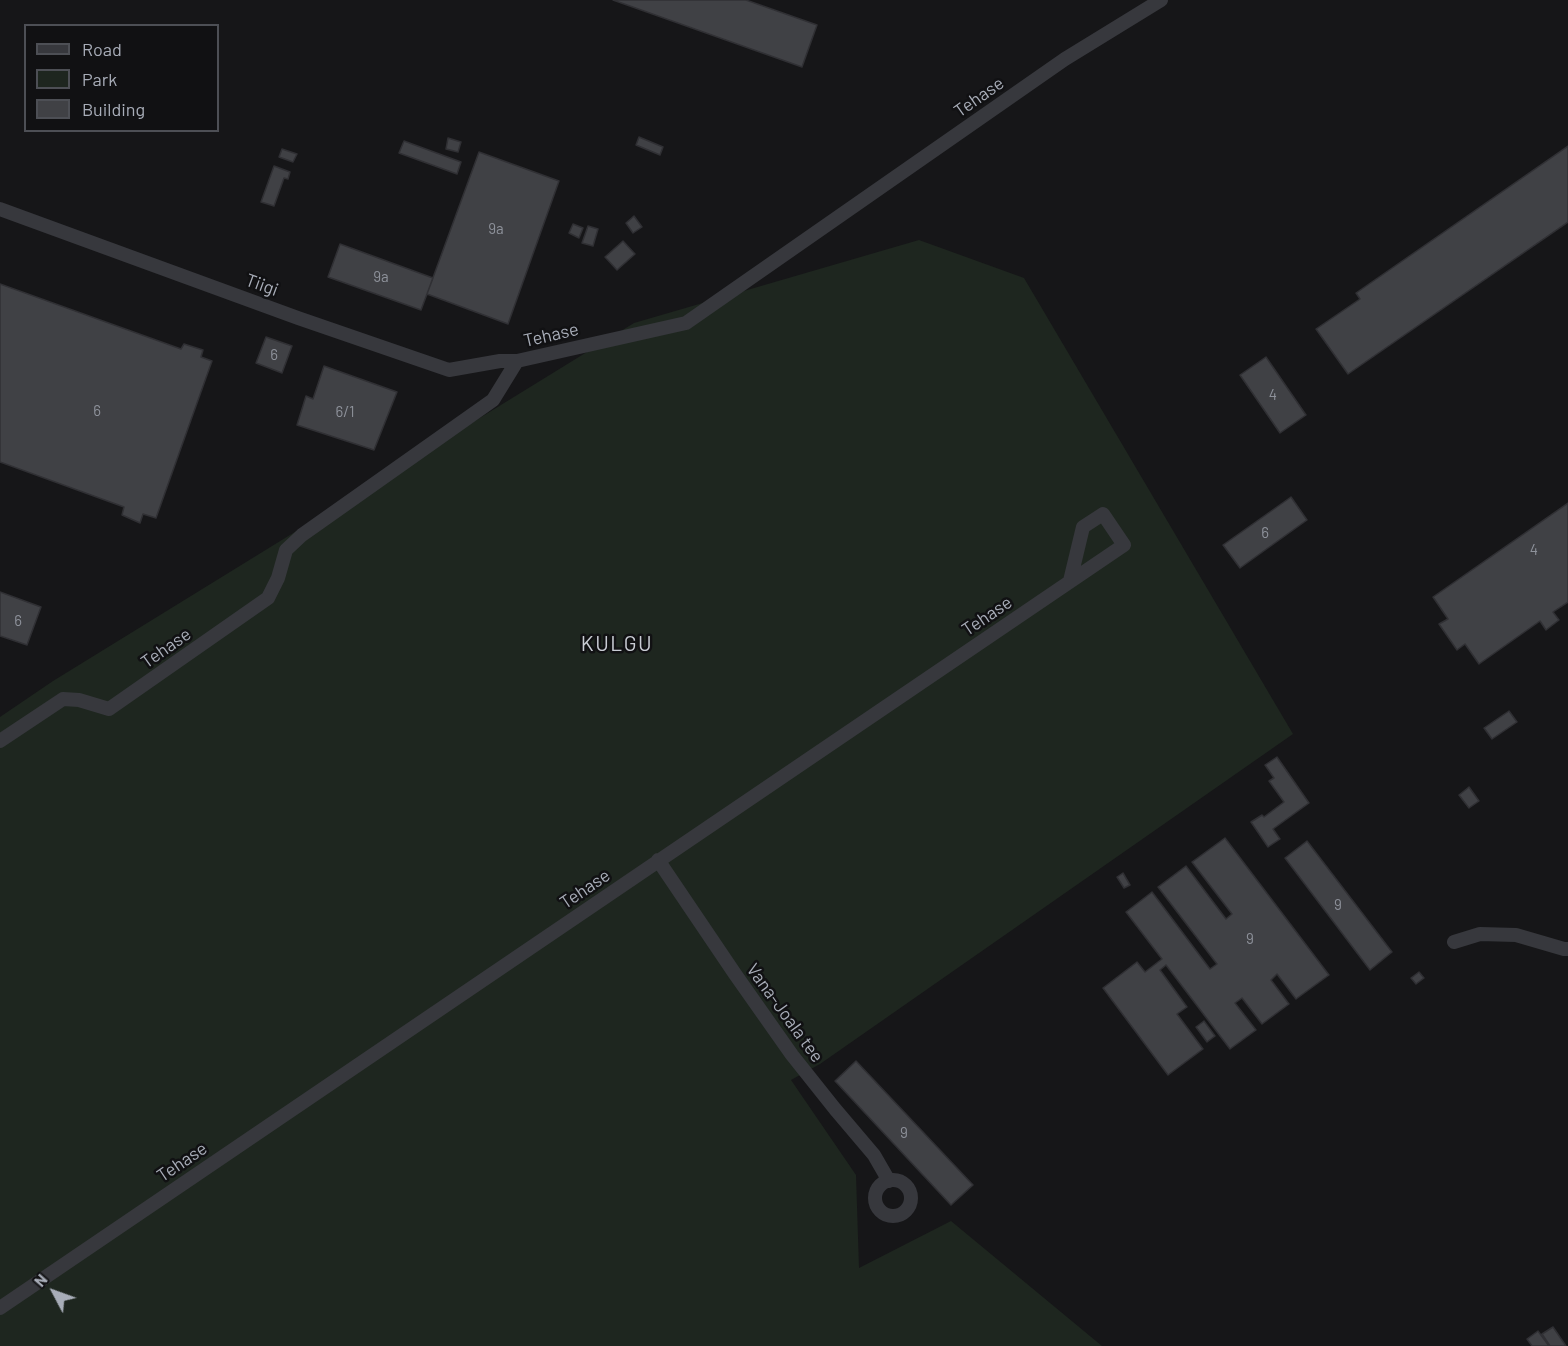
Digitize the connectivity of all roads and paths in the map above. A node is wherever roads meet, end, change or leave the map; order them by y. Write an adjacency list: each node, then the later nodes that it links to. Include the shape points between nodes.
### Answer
1 (1161, 0): 3 (street, Tehase, via 1065,59 686,323)
2 (0, 209): 3 (street, Tiigi, via 449,370)
3 (517, 361): 5 (street, Tehase, via 493,400 286,550 268,598 109,709 63,699)
4 (1070, 581): 4 (street, Tehase, via 1124,545 1103,514 1083,527); 6 (street, Tehase)
5 (0, 741)
6 (658, 860): 9 (street, Vana-Joala tee, via 792,1055 874,1155); 10 (street, Tehase)
7 (1454, 942): 8 (street, via 1480,934 1516,934)
8 (1568, 949)
9 (889, 1181)
10 (0, 1308)

